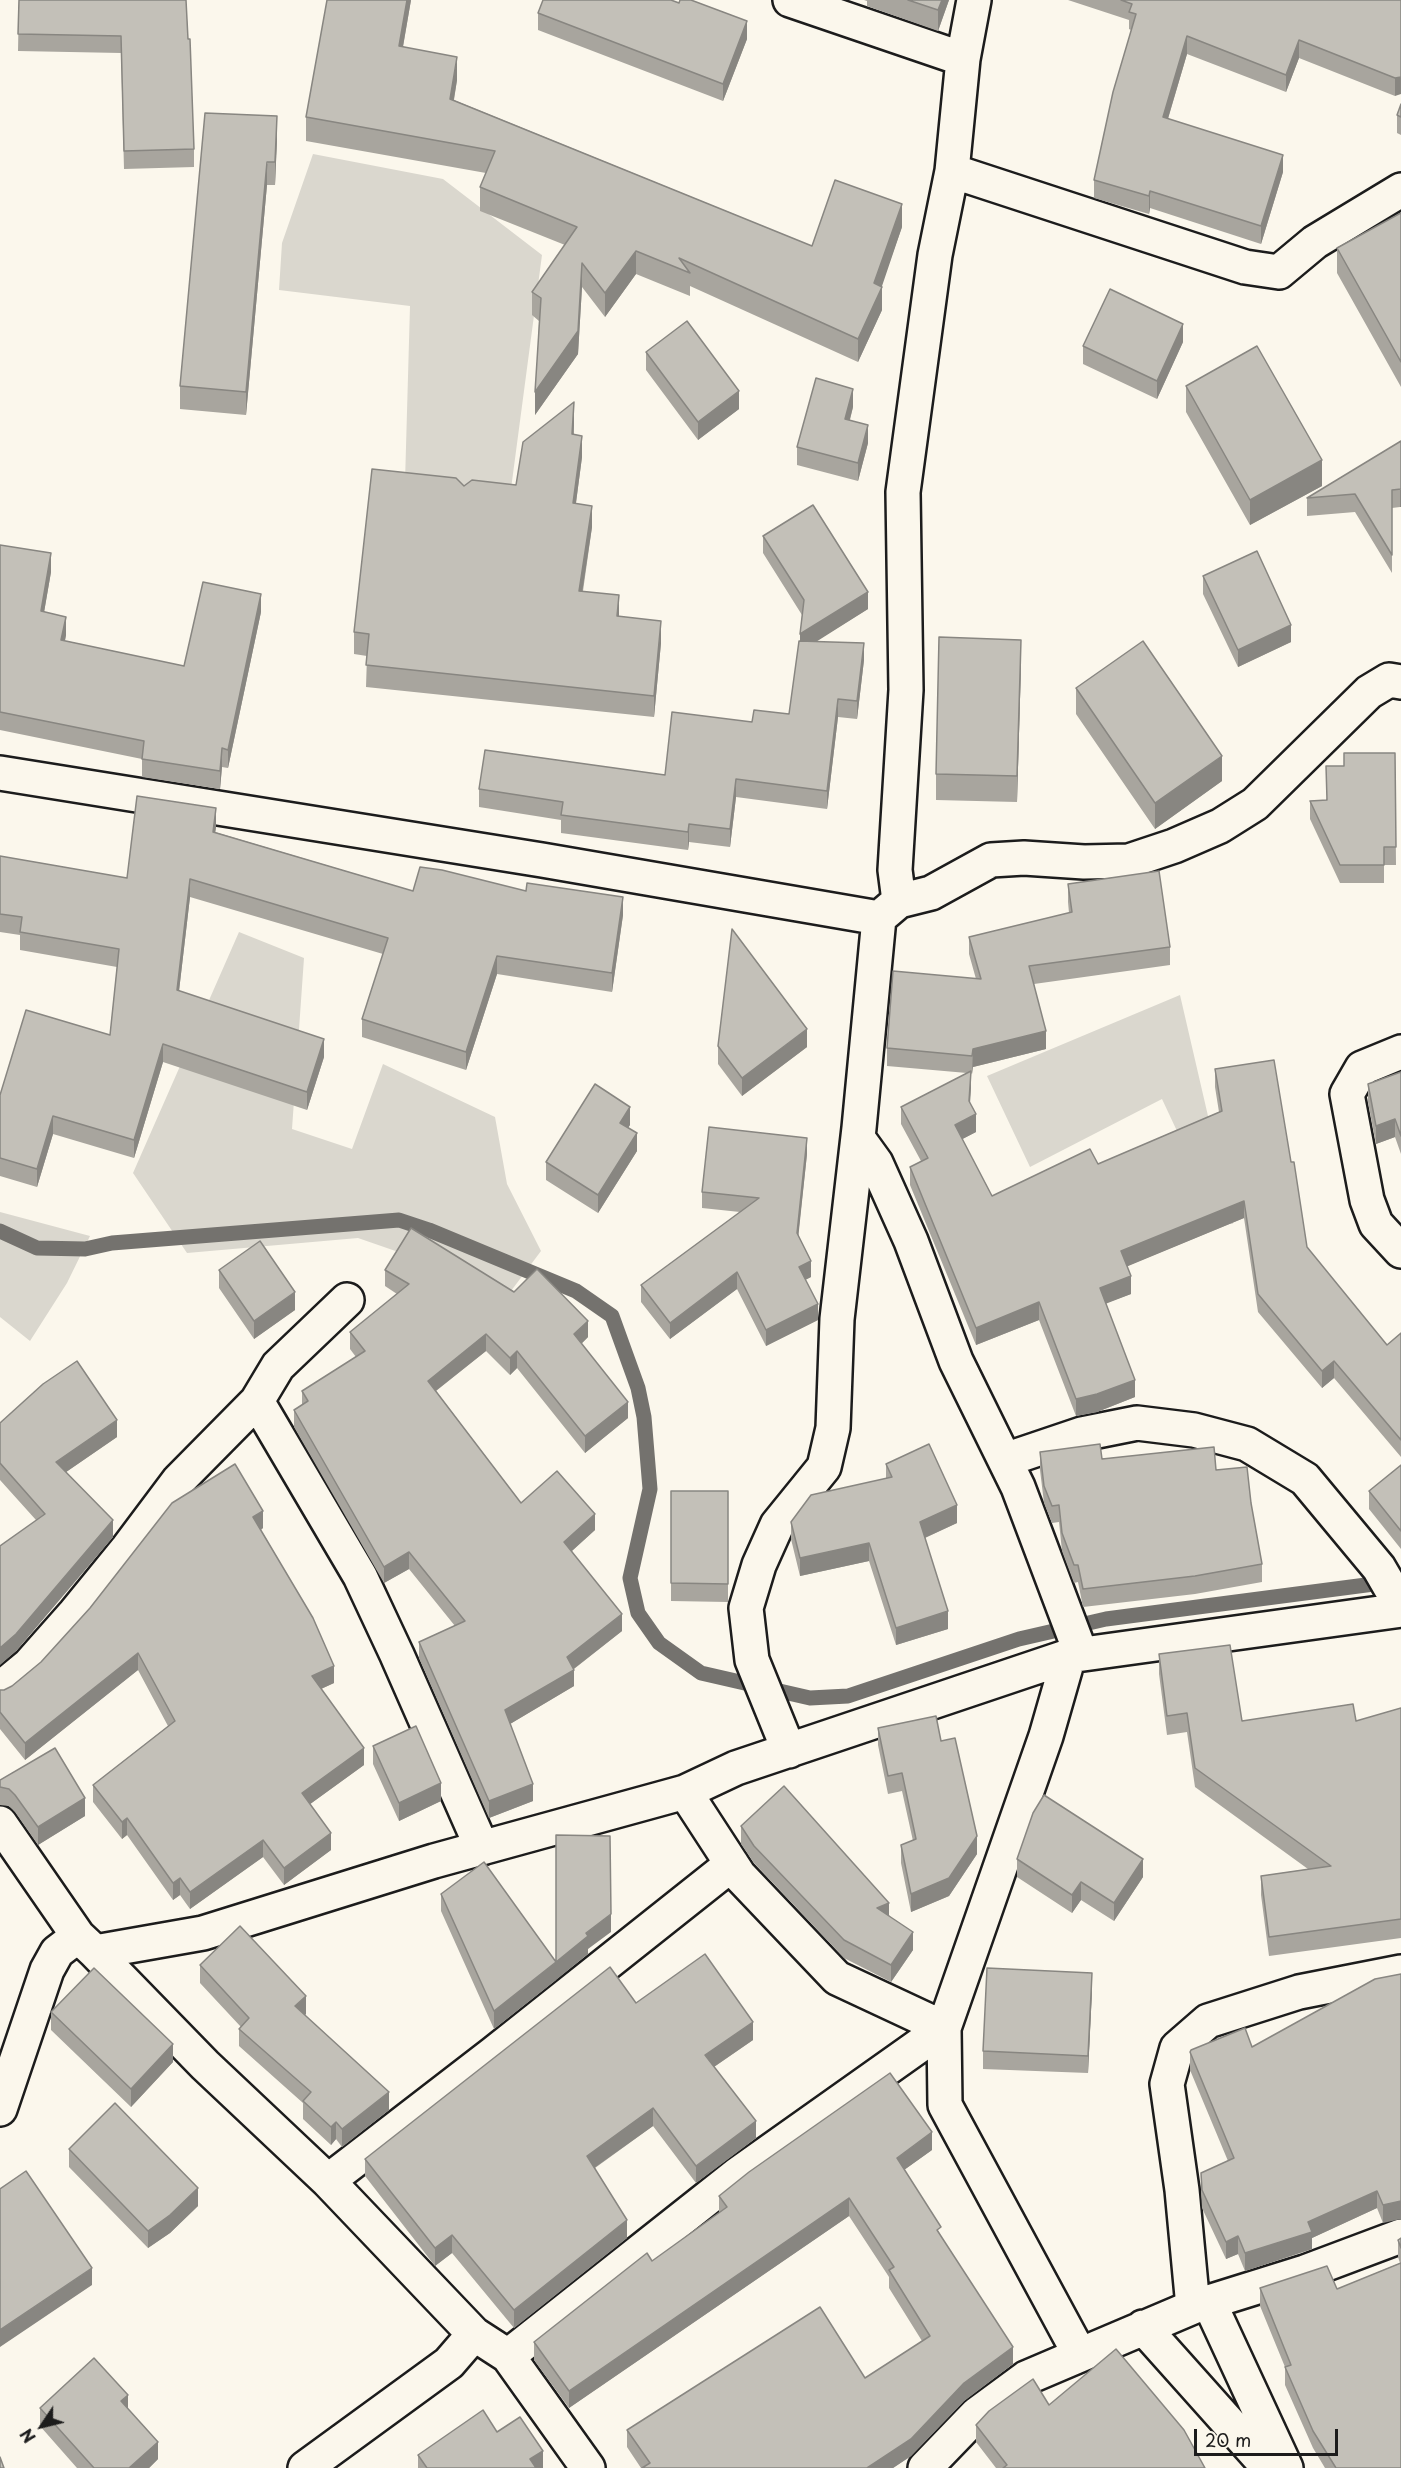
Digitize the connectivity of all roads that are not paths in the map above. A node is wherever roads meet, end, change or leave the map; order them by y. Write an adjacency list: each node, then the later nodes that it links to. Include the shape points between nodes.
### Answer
1 (790, 0): 3 (street)
2 (974, 0): 3 (street)
3 (963, 59): 4 (street)
4 (952, 171): 5 (street, via 1245,267 1280,272 1315,242); 8 (street, via 935,255 903,492 906,690)
5 (1401, 190)
6 (1401, 682): 8 (street, via 1389,680 1369,692 1255,804 1220,826 1129,861 991,860 931,893)
7 (0, 773): 8 (street, via 542,860)
8 (889, 910): 10 (street)
9 (1401, 1052): 11 (street, via 1362,1068 1347,1094 1367,1200 1376,1224)
10 (858, 1138): 14 (street, via 876,1163 957,1361); 18 (street, via 837,1319 833,1428 824,1467 777,1525 746,1608 752,1659)
11 (1401, 1251)
12 (347, 1300): 13 (street, via 278,1366)
13 (257, 1401): 17 (street, via 179,1480 128,1548 29,1665); 21 (street, via 360,1575)
14 (1005, 1460): 15 (street, via 1082,1434 1137,1423 1194,1430 1247,1444 1305,1479); 16 (street)
15 (1393, 1594): 16 (street)
16 (1075, 1649): 18 (street); 25 (street)
17 (0, 1689)
18 (785, 1738): 19 (street, via 736,1768)
19 (685, 1792): 21 (street); 22 (street)
20 (0, 1823): 23 (street)
21 (482, 1848): 23 (street, via 203,1933)
22 (732, 1864): 25 (street, via 837,1978); 27 (street)
23 (86, 1944): 26 (street, via 57,1952 47,1970); 27 (street, via 205,2065)
24 (1401, 1972): 29 (street, via 1299,1992 1208,2021 1177,2048 1167,2084)
25 (944, 2028): 32 (street, via 945,2104); 33 (street, via 738,2174)
26 (0, 2109)
27 (328, 2181): 31 (street)
28 (1401, 2236): 29 (street)
29 (1201, 2305): 30 (street); 38 (street)
30 (1143, 2328): 32 (street); 37 (street)
31 (474, 2334): 33 (street); 34 (street, via 449,2363)
32 (1080, 2355): 36 (street, via 1026,2378 977,2414)
33 (508, 2356): 35 (street)
34 (305, 2468)
35 (588, 2468)
36 (925, 2468)
37 (1269, 2468)
38 (1286, 2468)

